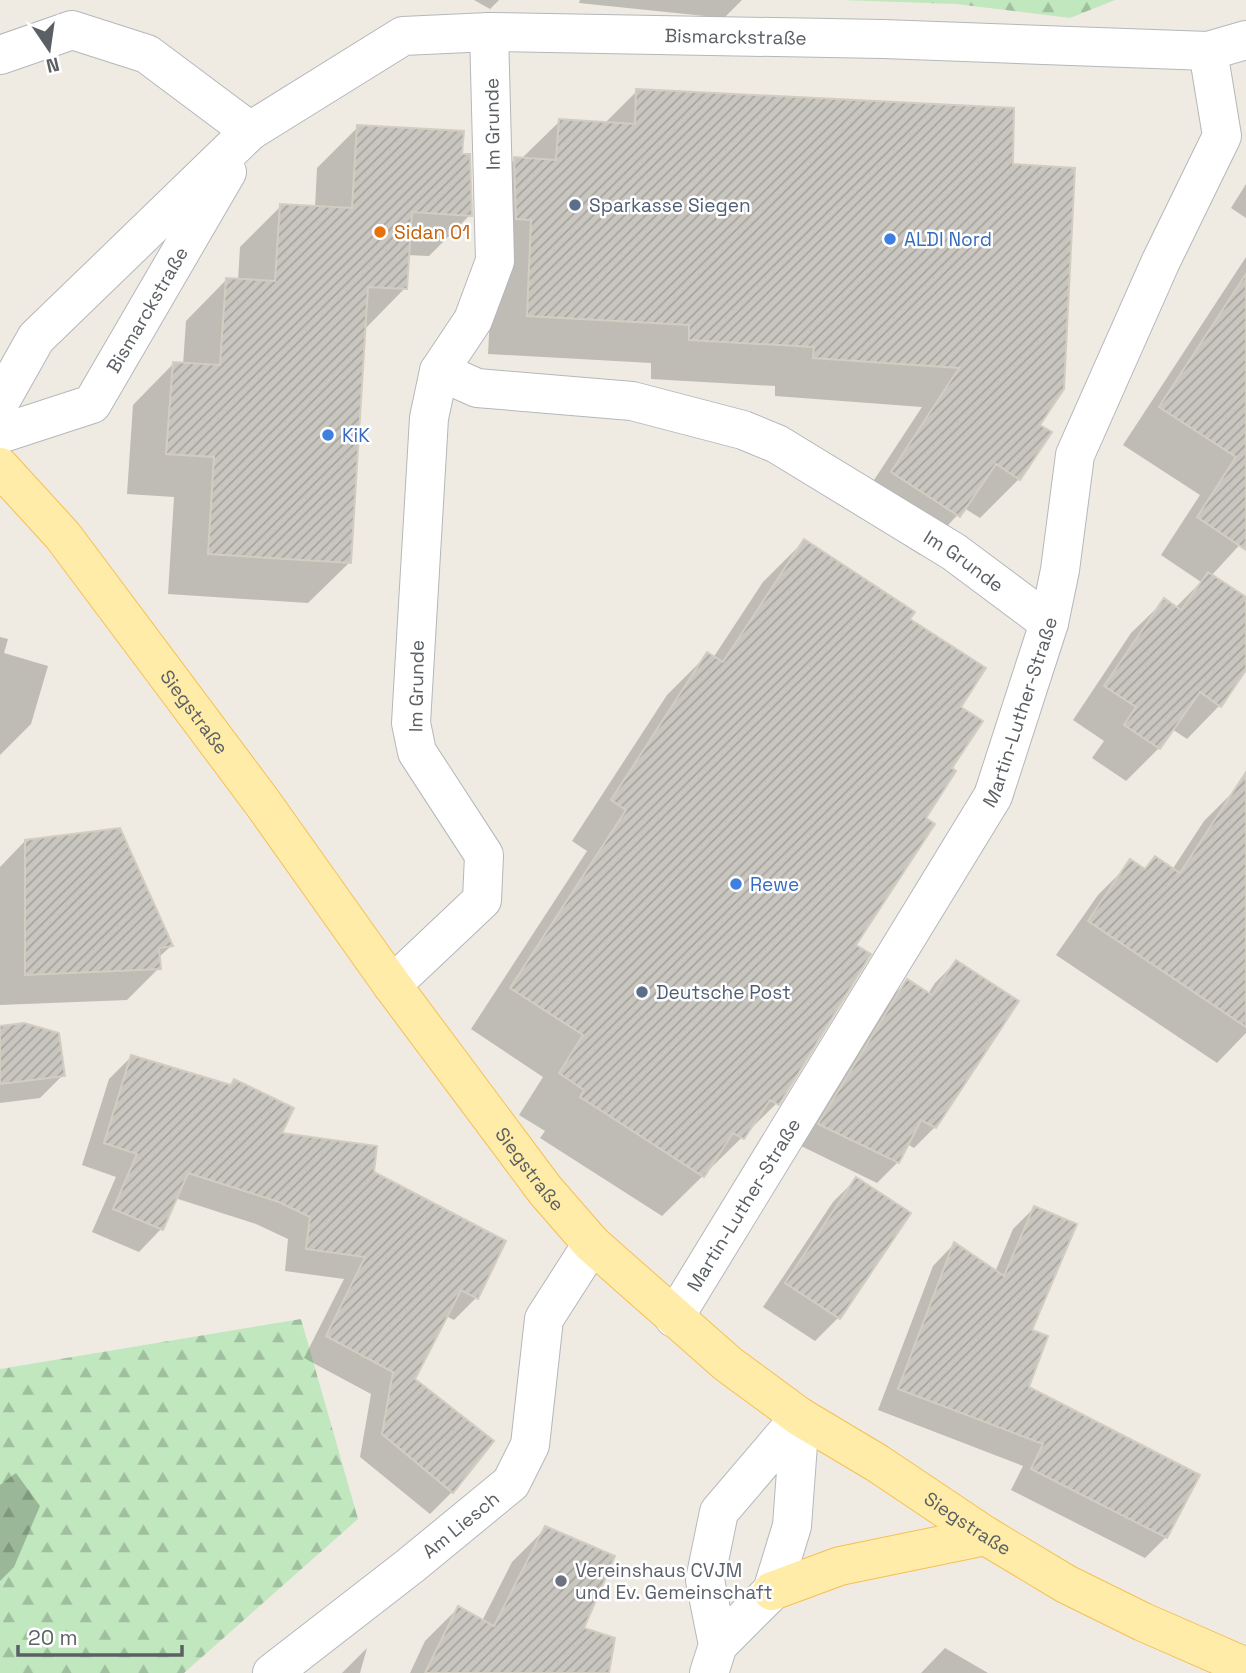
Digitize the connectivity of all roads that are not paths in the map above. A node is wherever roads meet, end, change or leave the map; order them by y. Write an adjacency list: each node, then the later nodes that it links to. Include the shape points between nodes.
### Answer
1 (489, 32): 3 (street, Bismarckstraße); 5 (street, Bismarckstraße, via 403,36); 6 (street, Im Grunde, via 495,261 473,320)
2 (1246, 40): 3 (street, Bismarckstraße)
3 (1208, 51): 10 (street, Martin-Luther-Straße, via 1222,136 1075,455)
4 (0, 55): 5 (street, via 72,30 147,54)
5 (250, 131): 7 (street, Bismarckstraße, via 36,338); 8 (street, Bismarckstraße, via 92,404)
6 (439, 371): 10 (street, Im Grunde, via 477,388 632,401 743,430 776,444 954,552); 11 (street, Im Grunde, via 429,418 411,723 417,752 484,855 482,900)
7 (0, 402)
8 (0, 435)
9 (0, 467): 11 (main road, Siegstraße, via 62,536 262,802)
10 (1049, 623): 13 (street, Martin-Luther-Straße, via 993,796)
11 (392, 985): 12 (main road, Siegstraße, via 545,1190)
12 (592, 1244): 13 (main road, Siegstraße); 19 (street, Am Liesch, via 544,1319 530,1445 511,1483)
13 (674, 1318): 14 (main road, Siegstraße)
14 (800, 1417): 15 (main road, Siegstraße); 16 (street, via 792,1526); 17 (street, via 719,1513 705,1580)
15 (986, 1536): 16 (main road, via 840,1566); 18 (main road, Siegstraße, via 1066,1584)
16 (772, 1591): 17 (street)
17 (714, 1659)
18 (1246, 1667)
19 (272, 1673)

